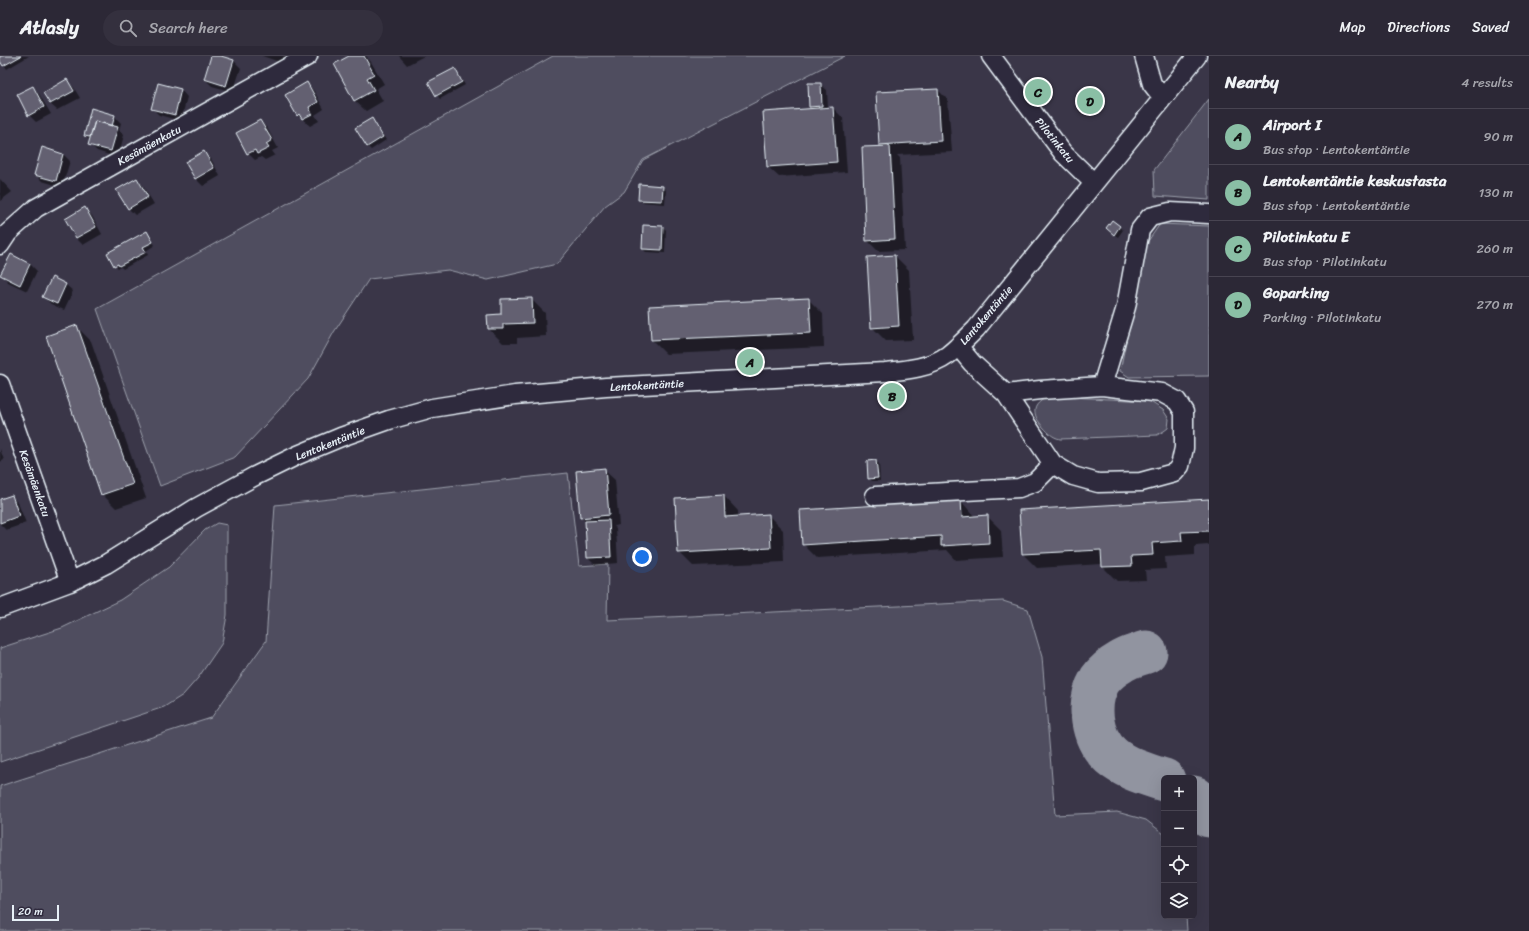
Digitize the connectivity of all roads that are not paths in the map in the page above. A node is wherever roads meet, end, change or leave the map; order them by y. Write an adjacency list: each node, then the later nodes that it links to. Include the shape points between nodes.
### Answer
1 (308, 56): 8 (street, Kesämäenkatu, via 36,208 8,233)
2 (991, 56): 6 (street, Pilotinkatu, via 1063,154)
3 (1144, 56): 5 (street, via 1152,84)
4 (1197, 56): 5 (street, Lentokentäntie)
5 (1163, 98): 6 (street, Lentokentäntie)
6 (1094, 183): 9 (street, Lentokentäntie, via 981,323)
7 (1209, 214): 10 (street, via 1170,212 1150,217 1140,230 1126,307)
8 (0, 245)
9 (958, 346): 12 (street, via 972,363); 15 (street, Lentokentäntie, via 933,363 912,369 606,387 515,395 432,408 389,420 298,455 196,508 106,564)
10 (1102, 386): 12 (street); 13 (street, via 1162,393 1177,401 1184,412 1184,448 1180,466 1174,473 1142,482 1098,484 1073,476)
11 (1, 394): 15 (street, Kesämäenkatu)
12 (1006, 394): 13 (street)
13 (1053, 464): 14 (street, via 1035,482 1019,488)
14 (875, 496)
15 (70, 582): 16 (street, Lentokentäntie)
16 (0, 608)

